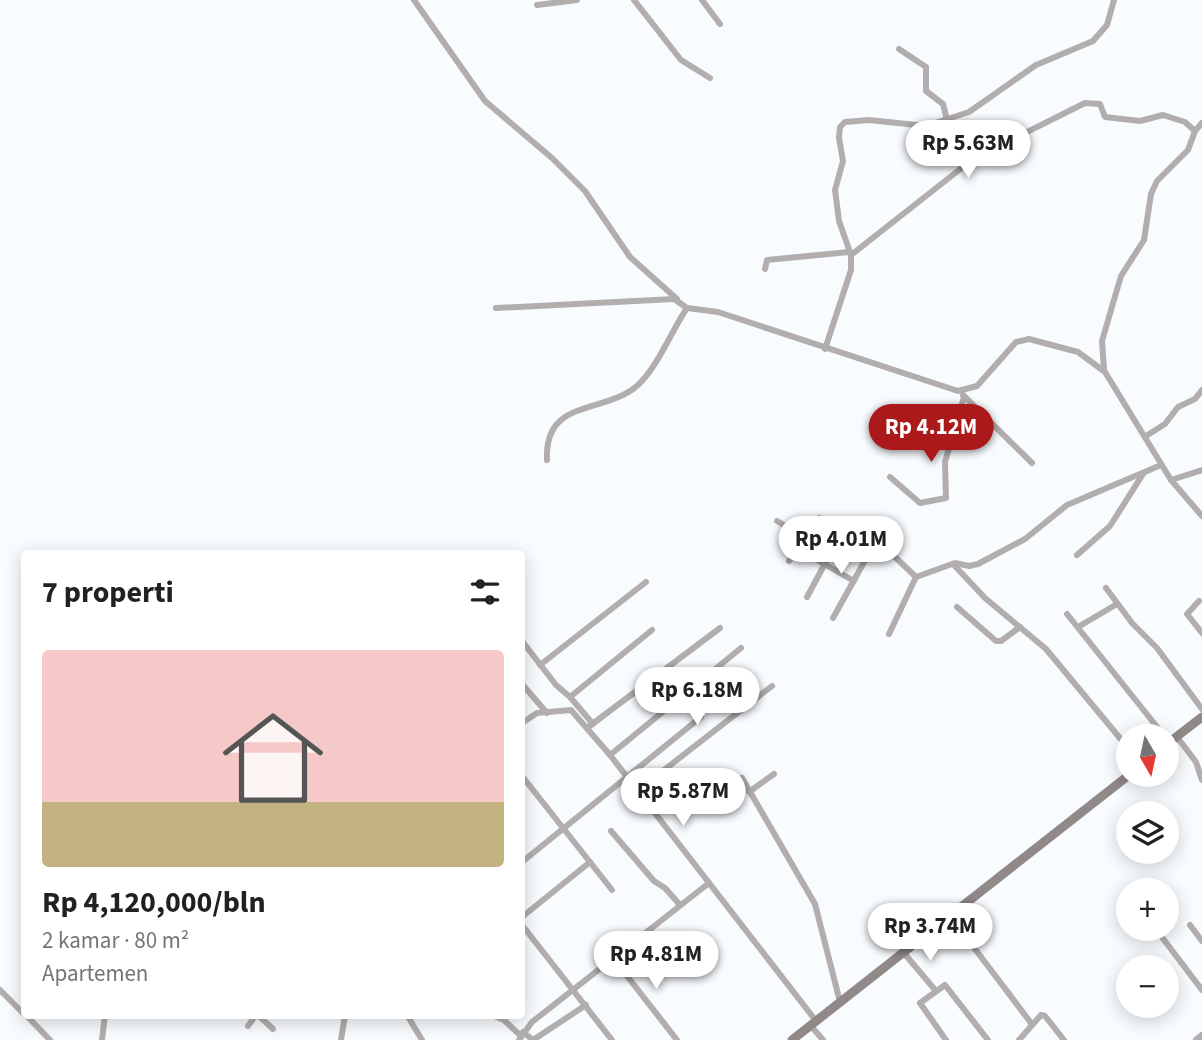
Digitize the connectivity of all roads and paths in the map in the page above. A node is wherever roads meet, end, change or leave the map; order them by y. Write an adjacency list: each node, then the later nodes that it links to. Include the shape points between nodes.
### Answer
1 (414, 0): 18 (street, via 485,101 580,185 630,257)
2 (577, 0): 6 (street)
3 (634, 0): 9 (street, via 681,60)
4 (702, 0): 7 (street)
5 (1114, 0): 11 (street, via 1107,25 1093,41 1036,65 968,112)
6 (537, 5)
7 (720, 24)
8 (899, 49): 11 (street, via 926,66 925,87 943,104)
9 (710, 78)
10 (1056, 119): 13 (street); 14 (street, via 1093,103 1100,104 1105,117 1140,121 1163,115 1185,122); 15 (street)
11 (945, 122): 15 (street, via 951,136); 16 (street, via 926,127 869,120 845,122 840,127 843,161 835,190)
12 (1202, 122): 14 (street)
13 (1060, 126)
14 (1195, 131): 21 (street, via 1188,150 1157,181 1151,194 1143,240 1121,276 1102,341)
15 (973, 159): 16 (street)
16 (850, 254): 17 (street, via 767,260); 20 (street, via 851,270)
17 (765, 268)
18 (684, 305): 19 (street, via 674,299); 20 (street); 25 (street, via 638,385 568,416 552,428 546,440)
19 (496, 308)
20 (825, 349): 23 (street)
21 (1105, 372): 23 (street, via 1078,352 1029,339 1011,344); 24 (street)
22 (1202, 390): 24 (street)
23 (966, 394): 26 (street); 30 (street, via 945,462 946,498 920,503)
24 (1146, 436): 27 (street)
25 (547, 460)
26 (1032, 463)
27 (1161, 465): 29 (street); 31 (street)
28 (1202, 470): 31 (street)
29 (1143, 474): 38 (street, via 1110,526); 41 (street, via 1067,505 1025,539 978,564)
30 (890, 477)
31 (1171, 480): 32 (street)
32 (1202, 516)
33 (777, 521): 35 (street)
34 (842, 532): 35 (street, via 819,519); 36 (street); 40 (street)
35 (804, 537): 37 (street)
36 (873, 546): 42 (street, via 894,556); 43 (street)
37 (796, 548): 39 (street); 40 (street)
38 (1077, 555)
39 (789, 561)
40 (825, 564): 43 (street); 46 (street)
41 (953, 564): 42 (street); 52 (street)
42 (916, 577): 57 (street)
43 (854, 581): 51 (street)
44 (646, 582): 60 (street)
45 (1106, 587): 48 (street)
46 (807, 597)
47 (1199, 601): 56 (street, via 1187,612)
48 (1117, 604): 53 (street); 64 (street)
49 (957, 607): 52 (street, via 996,641)
50 (1067, 614): 53 (street)
51 (833, 618)
52 (1020, 627): 72 (street, via 1046,649)
53 (1078, 627): 69 (street)
54 (720, 628): 70 (street)
55 (652, 630): 63 (street)
56 (1202, 633)
57 (889, 634)
58 (525, 645): 60 (street)
59 (741, 648): 74 (street)
60 (540, 665): 63 (street)
61 (772, 686): 81 (street)
62 (525, 687): 65 (street)
63 (570, 698): 70 (street)
64 (1202, 709)
65 (547, 712): 68 (street); 70 (street, via 569,709)
66 (701, 717): 76 (street)
67 (1202, 717): 71 (main road)
68 (525, 721)
69 (1156, 724)
70 (590, 726): 74 (street)
71 (1180, 732)
72 (1116, 733)
73 (1180, 749): 79 (street, via 1196,762)
74 (610, 755): 76 (street)
75 (774, 774): 82 (street)
76 (625, 777): 81 (street); 83 (street)
77 (742, 778): 82 (street)
78 (525, 780): 83 (street)
79 (1202, 780)
80 (1116, 786): 91 (main road)
81 (636, 791): 87 (street)
82 (749, 792): 102 (street, via 814,904)
83 (564, 828): 85 (street); 86 (street)
84 (611, 831): 89 (street)
85 (525, 860)
86 (590, 862): 88 (street); 90 (street)
87 (709, 883): 89 (street); 112 (street)
88 (612, 890)
89 (680, 905): 97 (street)
90 (525, 914)
91 (950, 916): 96 (main road); 113 (street)
92 (1190, 925): 95 (street)
93 (525, 929): 99 (street)
94 (1165, 941): 100 (street)
95 (1202, 941)
96 (903, 952): 101 (street); 102 (main road)
97 (613, 958): 99 (street); 124 (street)
98 (0, 990): 104 (street)
99 (575, 990): 103 (street); 116 (street)
100 (1202, 990)
101 (936, 991): 127 (street, via 920,1004); 128 (street, via 947,986)
102 (840, 1002): 112 (main road)
103 (586, 1005): 116 (street, via 533,1040); 123 (street)
104 (21, 1010)
105 (30, 1019): 119 (street)
106 (105, 1019): 120 (street)
107 (254, 1019): 114 (street)
108 (262, 1019): 115 (street)
109 (344, 1019): 121 (street)
110 (409, 1019): 122 (street)
111 (502, 1019): 116 (street)
112 (814, 1023): 125 (main road); 126 (street)
113 (1031, 1023): 118 (street); 129 (street, via 1044,1015)
114 (248, 1026)
115 (273, 1029)
116 (521, 1036)
117 (1202, 1036): 130 (street)
118 (1021, 1039)
119 (50, 1040)
120 (102, 1040)
121 (341, 1040)
122 (422, 1040)
123 (612, 1040)
124 (677, 1040)
125 (792, 1040)
126 (823, 1040)
127 (946, 1040)
128 (988, 1040)
129 (1064, 1040)
130 (1197, 1040)

